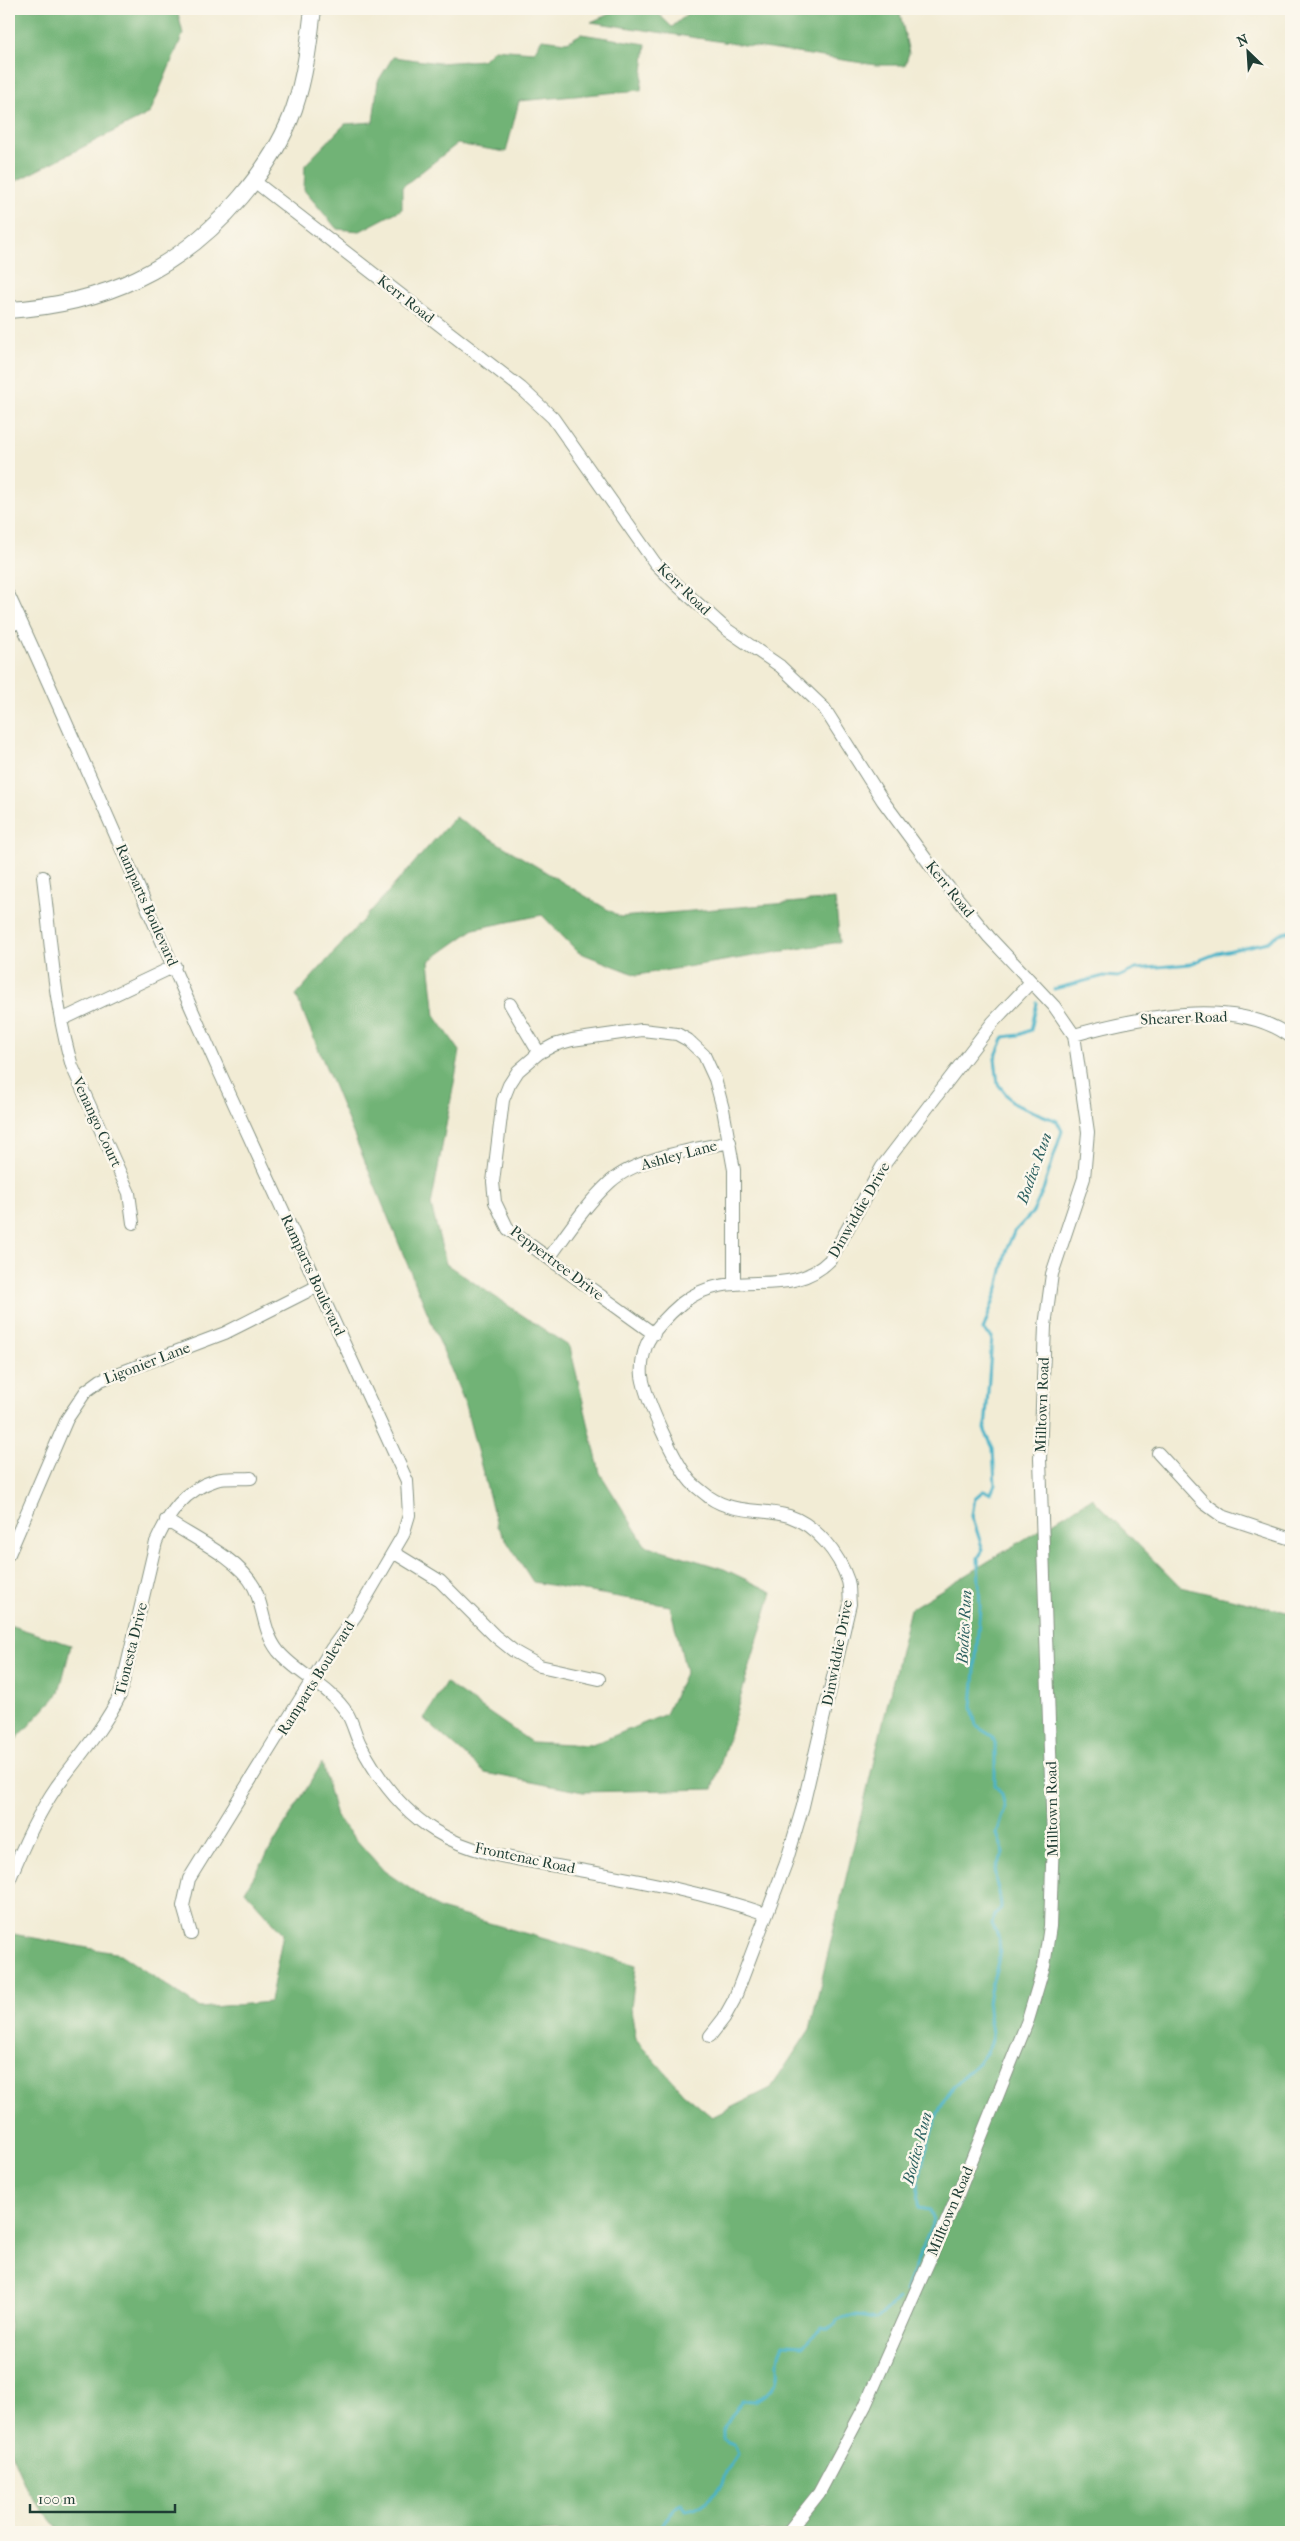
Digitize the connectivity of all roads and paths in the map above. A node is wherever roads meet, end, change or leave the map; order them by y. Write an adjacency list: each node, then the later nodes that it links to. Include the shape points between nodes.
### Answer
1 (313, 9): 2 (main road, via 304,77 293,112 273,153)
2 (254, 181): 3 (main road, via 220,222 169,262 148,274 85,298); 9 (street, Kerr Road, via 521,388 553,418 655,563 726,629 780,666 824,708 882,801 931,866)
3 (9, 310)
4 (9, 596): 5 (street, Ramparts Boulevard)
5 (19, 619): 6 (street); 8 (street, Ramparts Boulevard)
6 (9, 628)
7 (43, 877): 11 (street, Venango Court)
8 (174, 966): 11 (street); 19 (street, Ramparts Boulevard)
9 (1031, 982): 12 (street, Kerr Road, via 1054,1006); 18 (street, Dinwiddie Drive, via 993,1022 882,1167 821,1270 784,1283)
10 (510, 1004): 14 (street)
11 (61, 1020): 16 (street, Venango Court, via 72,1066 129,1193)
12 (1074, 1035): 13 (street, Shearer Road, via 1152,1016 1218,1014 1247,1017); 33 (street, Milltown Road, via 1088,1132 1084,1178 1052,1274 1045,1326 1040,1459 1053,1838 1046,1959 1028,2020 952,2209 865,2406 819,2493)
13 (1291, 1036)
14 (539, 1053): 15 (street, Peppertree Drive, via 554,1044 642,1030 677,1034 704,1055 715,1079); 17 (street, Peppertree Drive, via 518,1071 508,1085 503,1100 493,1182 494,1202 508,1229)
15 (730, 1142): 17 (street, Ashley Lane, via 634,1167 611,1181); 18 (street, Peppertree Drive, via 734,1170)
16 (133, 1223)
17 (548, 1258): 20 (street, Peppertree Drive)
18 (734, 1282): 20 (street, Dinwiddie Drive, via 709,1288 683,1303)
19 (318, 1286): 25 (street, Ramparts Boulevard, via 407,1481 409,1515); 26 (street, Ligonier Lane, via 225,1333 101,1380 86,1391 67,1418)
20 (654, 1334): 30 (street, Dinwiddie Drive, via 646,1346 642,1375 648,1396 680,1466 692,1483 710,1498 732,1508 789,1516 812,1530 828,1544 848,1582 850,1604 802,1806 786,1864)
21 (1158, 1453): 24 (street, via 1204,1502 1222,1516)
22 (251, 1478): 23 (street, Tionesta Drive, via 217,1479 190,1492)
23 (166, 1520): 28 (street, Frontenac Road, via 247,1575 279,1652); 29 (street, Tionesta Drive, via 156,1542 120,1695 110,1715 56,1788 29,1833)
24 (1291, 1540)
25 (393, 1552): 27 (street, via 440,1581 515,1652 540,1666); 28 (street, Ramparts Boulevard)
26 (9, 1554)
27 (599, 1679)
28 (314, 1680): 30 (street, Frontenac Road, via 345,1710 359,1743 387,1788 407,1810 435,1831 464,1845 506,1856 657,1884); 31 (street, Ramparts Boulevard, via 189,1879 183,1906)
29 (9, 1881)
30 (766, 1914): 32 (street, Dinwiddie Drive, via 734,2000)
31 (191, 1934)
32 (710, 2036)
33 (788, 2532)

